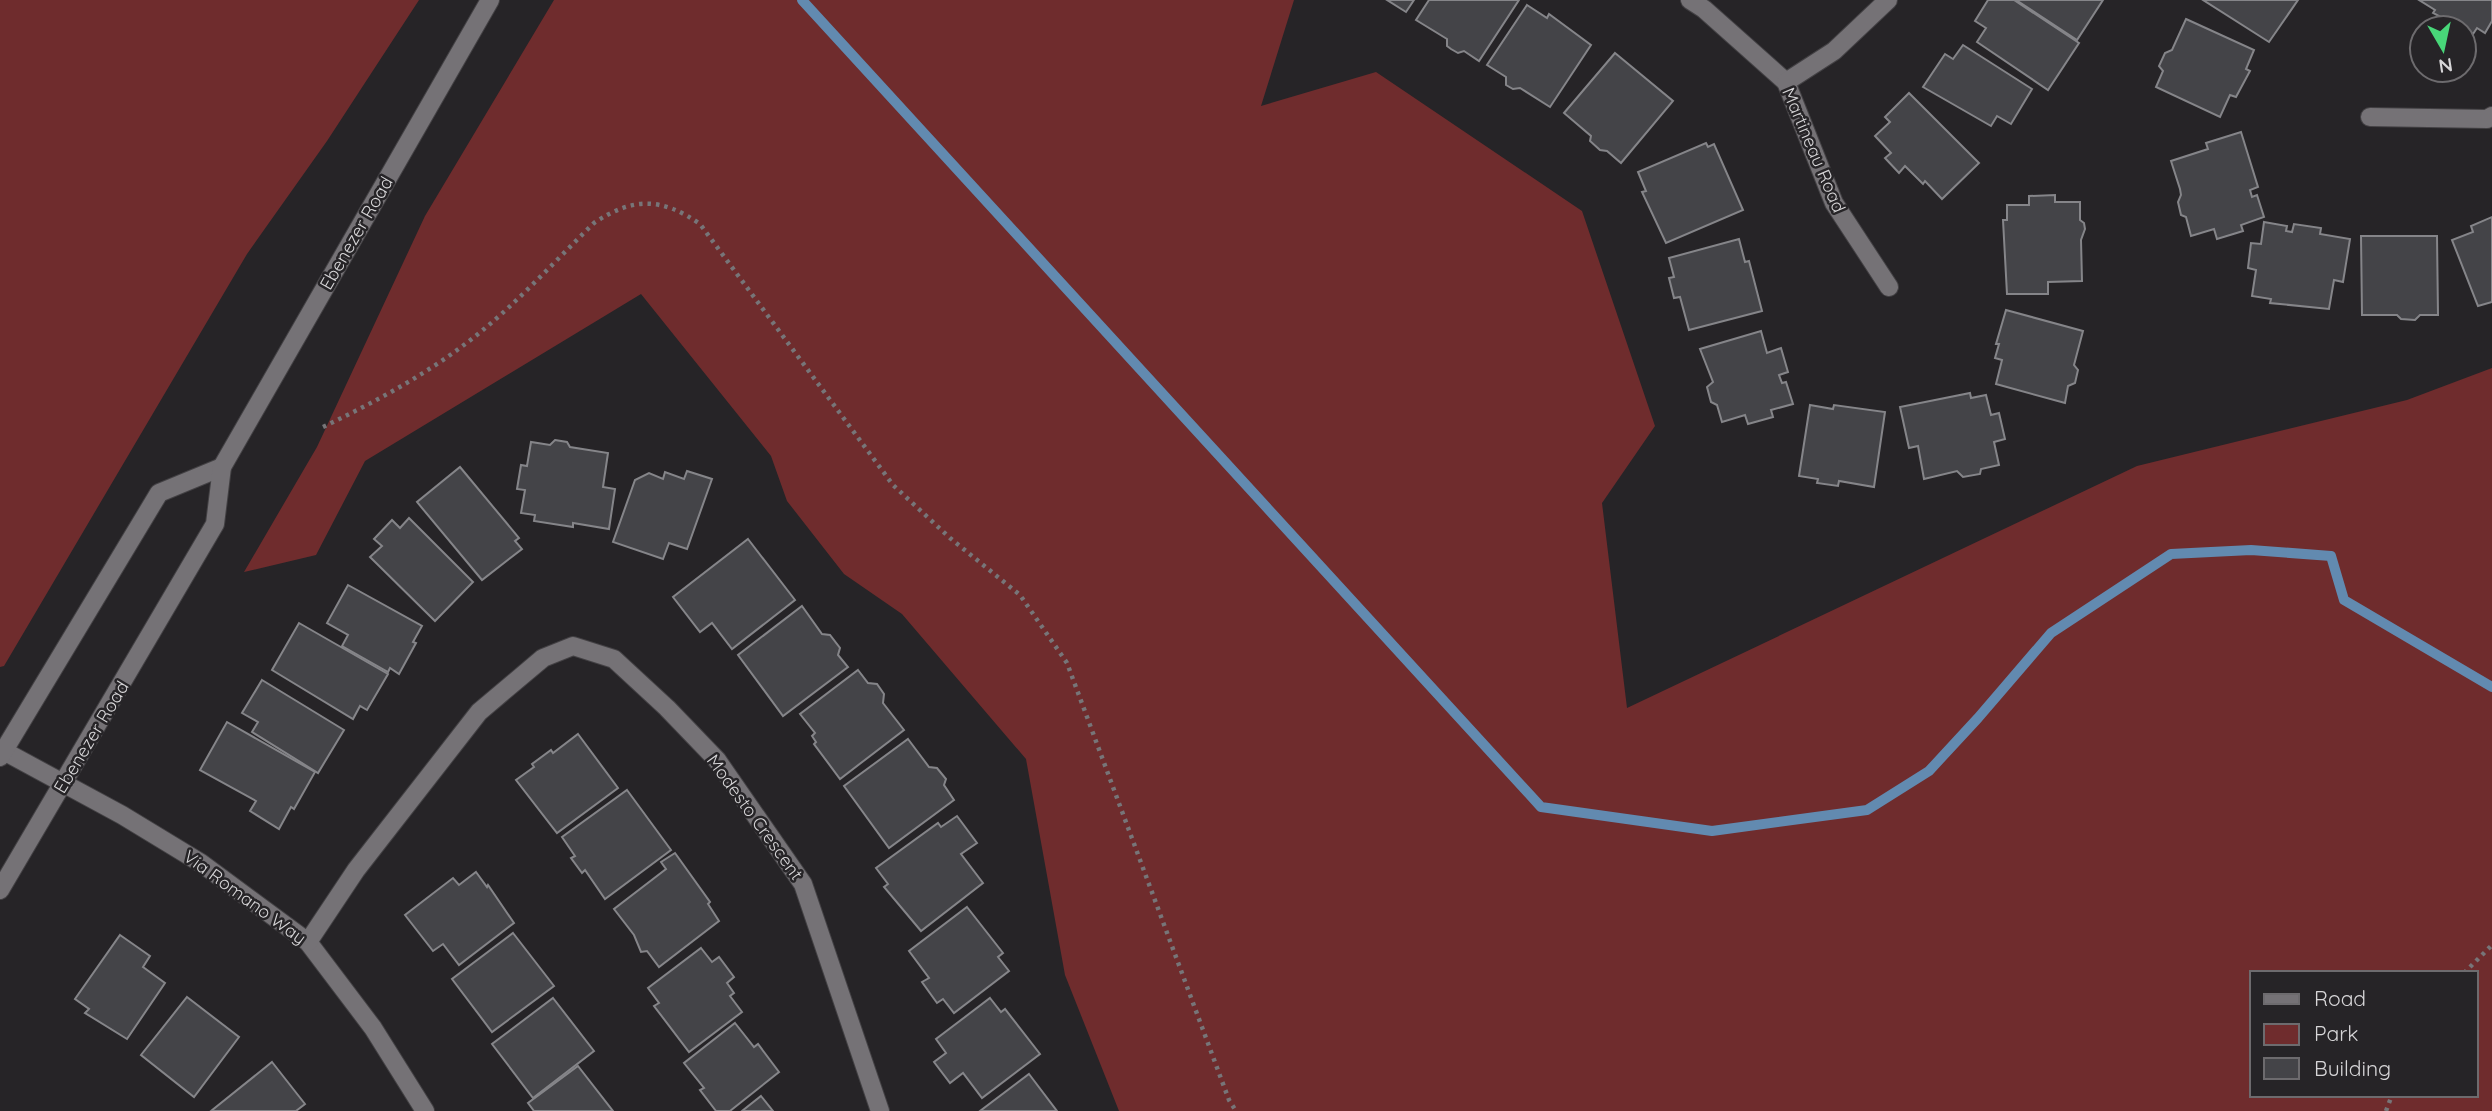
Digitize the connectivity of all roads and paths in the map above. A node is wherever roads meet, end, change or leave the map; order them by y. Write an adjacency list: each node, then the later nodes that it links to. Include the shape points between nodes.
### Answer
1 (490, 0): 9 (street, Ebenezer Road)
2 (1690, 0): 4 (street, Martineau Road)
3 (1888, 0): 4 (street, via 1834,51)
4 (1786, 82): 7 (street, Martineau Road, via 1834,203)
5 (2492, 116): 6 (street)
6 (2370, 117)
7 (1889, 287)
8 (323, 427): 18 (path, via 368,405 479,334 613,210 635,203 659,204 700,224 893,485 1020,596 1067,663)
9 (222, 467): 10 (street, via 159,493); 11 (street, Ebenezer Road, via 215,524)
10 (1, 752): 11 (street, Via Romano Way)
11 (64, 783): 12 (street, Ebenezer Road); 13 (street, Via Romano Way, via 201,863)
12 (0, 890)
13 (309, 942): 16 (street, Via Romano Way, via 373,1028); 17 (street, Modesto Crescent, via 356,870 479,712 543,658 573,646 614,659 675,716 717,760 803,884)
14 (2492, 945): 15 (path)
15 (2466, 971)
16 (425, 1111)
17 (880, 1111)
18 (1236, 1111)

